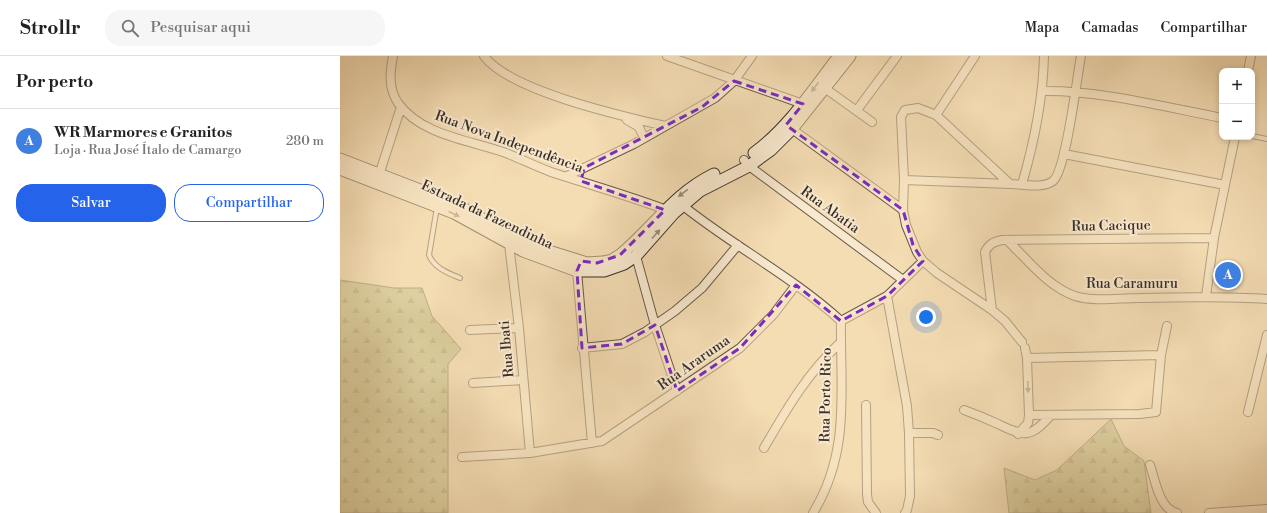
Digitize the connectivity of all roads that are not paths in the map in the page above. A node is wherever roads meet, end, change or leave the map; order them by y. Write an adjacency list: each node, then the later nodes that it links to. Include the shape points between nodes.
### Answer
1 (393, 56): 18 (street, Rua Nova Independência, via 390,84 393,95)
2 (484, 56): 21 (street, via 501,72 520,82)
3 (667, 56): 13 (street)
4 (752, 56): 13 (street)
5 (839, 56): 17 (main road, Estrada da Fazendinha, one-way to 17)
6 (850, 56): 14 (main road, Estrada da Fazendinha)
7 (897, 56): 19 (street)
8 (975, 56): 20 (street)
9 (1044, 56): 15 (street)
10 (1080, 56): 16 (street)
11 (1249, 56): 12 (street)
12 (1248, 68)
13 (734, 81): 17 (street); 24 (street, via 715,98)
14 (826, 89): 19 (street); 25 (main road, Estrada da Fazendinha)
15 (1042, 91): 16 (street); 40 (street)
16 (1074, 91): 22 (street); 30 (street)
17 (802, 104): 32 (main road, Estrada da Fazendinha, via 775,136)
18 (401, 107): 35 (street); 36 (street, Rua Nova Independência, via 435,132)
19 (857, 110): 23 (street)
20 (936, 115): 37 (street, via 918,108 910,108 905,110 901,117); 39 (street)
21 (623, 117): 24 (street); 27 (street, via 639,128)
22 (1219, 117)
23 (872, 122)
24 (662, 128): 27 (street)
25 (792, 129): 32 (main road, Estrada da Fazendinha, via 771,150); 44 (street)
26 (1255, 137): 28 (lane)
27 (644, 138): 33 (street)
28 (1267, 139)
29 (1234, 140): 41 (street)
30 (1064, 154): 40 (street, via 1059,172 1052,182); 41 (street)
31 (340, 159): 35 (main road, Estrada da Fazendinha)
32 (746, 163): 43 (main road, Estrada da Fazendinha); 43 (main road, Estrada da Fazendinha, one-way to 43, via 701,181 677,197); 53 (street, Rua Abatia)
33 (584, 168): 36 (street); 38 (street)
34 (340, 169): 42 (main road, Estrada da Fazendinha)
35 (379, 175): 51 (main road, Estrada da Fazendinha, via 456,204 526,244)
36 (567, 176): 38 (street, Rua Nova Independência)
37 (904, 180): 39 (street); 44 (street)
38 (581, 181): 43 (street, Rua Nova Independência)
39 (1010, 184): 40 (street)
40 (1022, 184)
41 (1225, 185): 45 (street)
42 (437, 206): 47 (main road, Estrada da Fazendinha, one-way to 47); 52 (lane, via 429,255 436,265)
43 (674, 209): 48 (street, via 702,222); 49 (main road, Estrada da Fazendinha, one-way to 43); 51 (main road, Estrada da Fazendinha, via 612,260)
44 (903, 210): 50 (street, via 913,245)
45 (1214, 238): 46 (street, Rua Cacique); 56 (street)
46 (1008, 240): 56 (street, Rua Caramuru, via 1041,273 1060,288 1076,296); 58 (street, Rua Cacique, via 988,245 985,252)
47 (508, 244): 51 (main road, Estrada da Fazendinha); 62 (street, Rua Ibati)
48 (738, 245): 54 (street); 60 (street, via 702,288)
49 (636, 256): 51 (main road, Estrada da Fazendinha, via 604,272); 60 (street)
50 (923, 261): 53 (street); 58 (street)
51 (579, 266): 66 (street)
52 (460, 278)
53 (903, 280): 55 (street)
54 (796, 285): 59 (street); 71 (street, Rua Araruma, via 773,315 740,348)
55 (887, 296): 59 (street); 77 (street, via 907,406)
56 (1206, 296): 57 (street, Rua Caramuru)
57 (1267, 299)
58 (992, 310): 68 (street, via 1005,321 1023,345)
59 (841, 321): 65 (street, Rua Porto Rico)
60 (655, 325): 66 (street, via 622,344); 71 (street)
61 (1167, 326): 67 (street)
62 (519, 328): 63 (street); 69 (street, Rua Ibati)
63 (470, 330)
64 (1267, 335): 74 (street)
65 (841, 342): 81 (street, via 791,403); 86 (street, Rua Porto Rico, via 841,414 837,458 825,493)
66 (582, 348): 80 (street)
67 (1161, 355): 68 (street); 76 (street, via 1156,412)
68 (1027, 358): 75 (street, one-way to 75)
69 (523, 380): 70 (street); 82 (street, Rua Ibati)
70 (473, 383)
71 (677, 391): 80 (street, Rua Araruma, via 609,437)
72 (866, 405): 87 (street, via 867,494 868,502)
73 (964, 410): 78 (street)
74 (1248, 412)
75 (1029, 415): 76 (street); 78 (street, via 1028,423)
76 (1051, 415): 78 (street, via 1034,430)
77 (909, 433): 79 (street); 88 (street, via 910,496 908,510)
78 (1018, 434)
79 (938, 435)
80 (592, 443): 82 (street, Rua Araruma)
81 (764, 448)
82 (530, 453): 83 (street, Rua Araruma)
83 (462, 457)
84 (1150, 465): 89 (street, via 1162,499 1166,506)
85 (1267, 508): 90 (street)
86 (813, 513)
87 (876, 513)
88 (905, 513)
89 (1177, 513)
90 (1209, 513)

